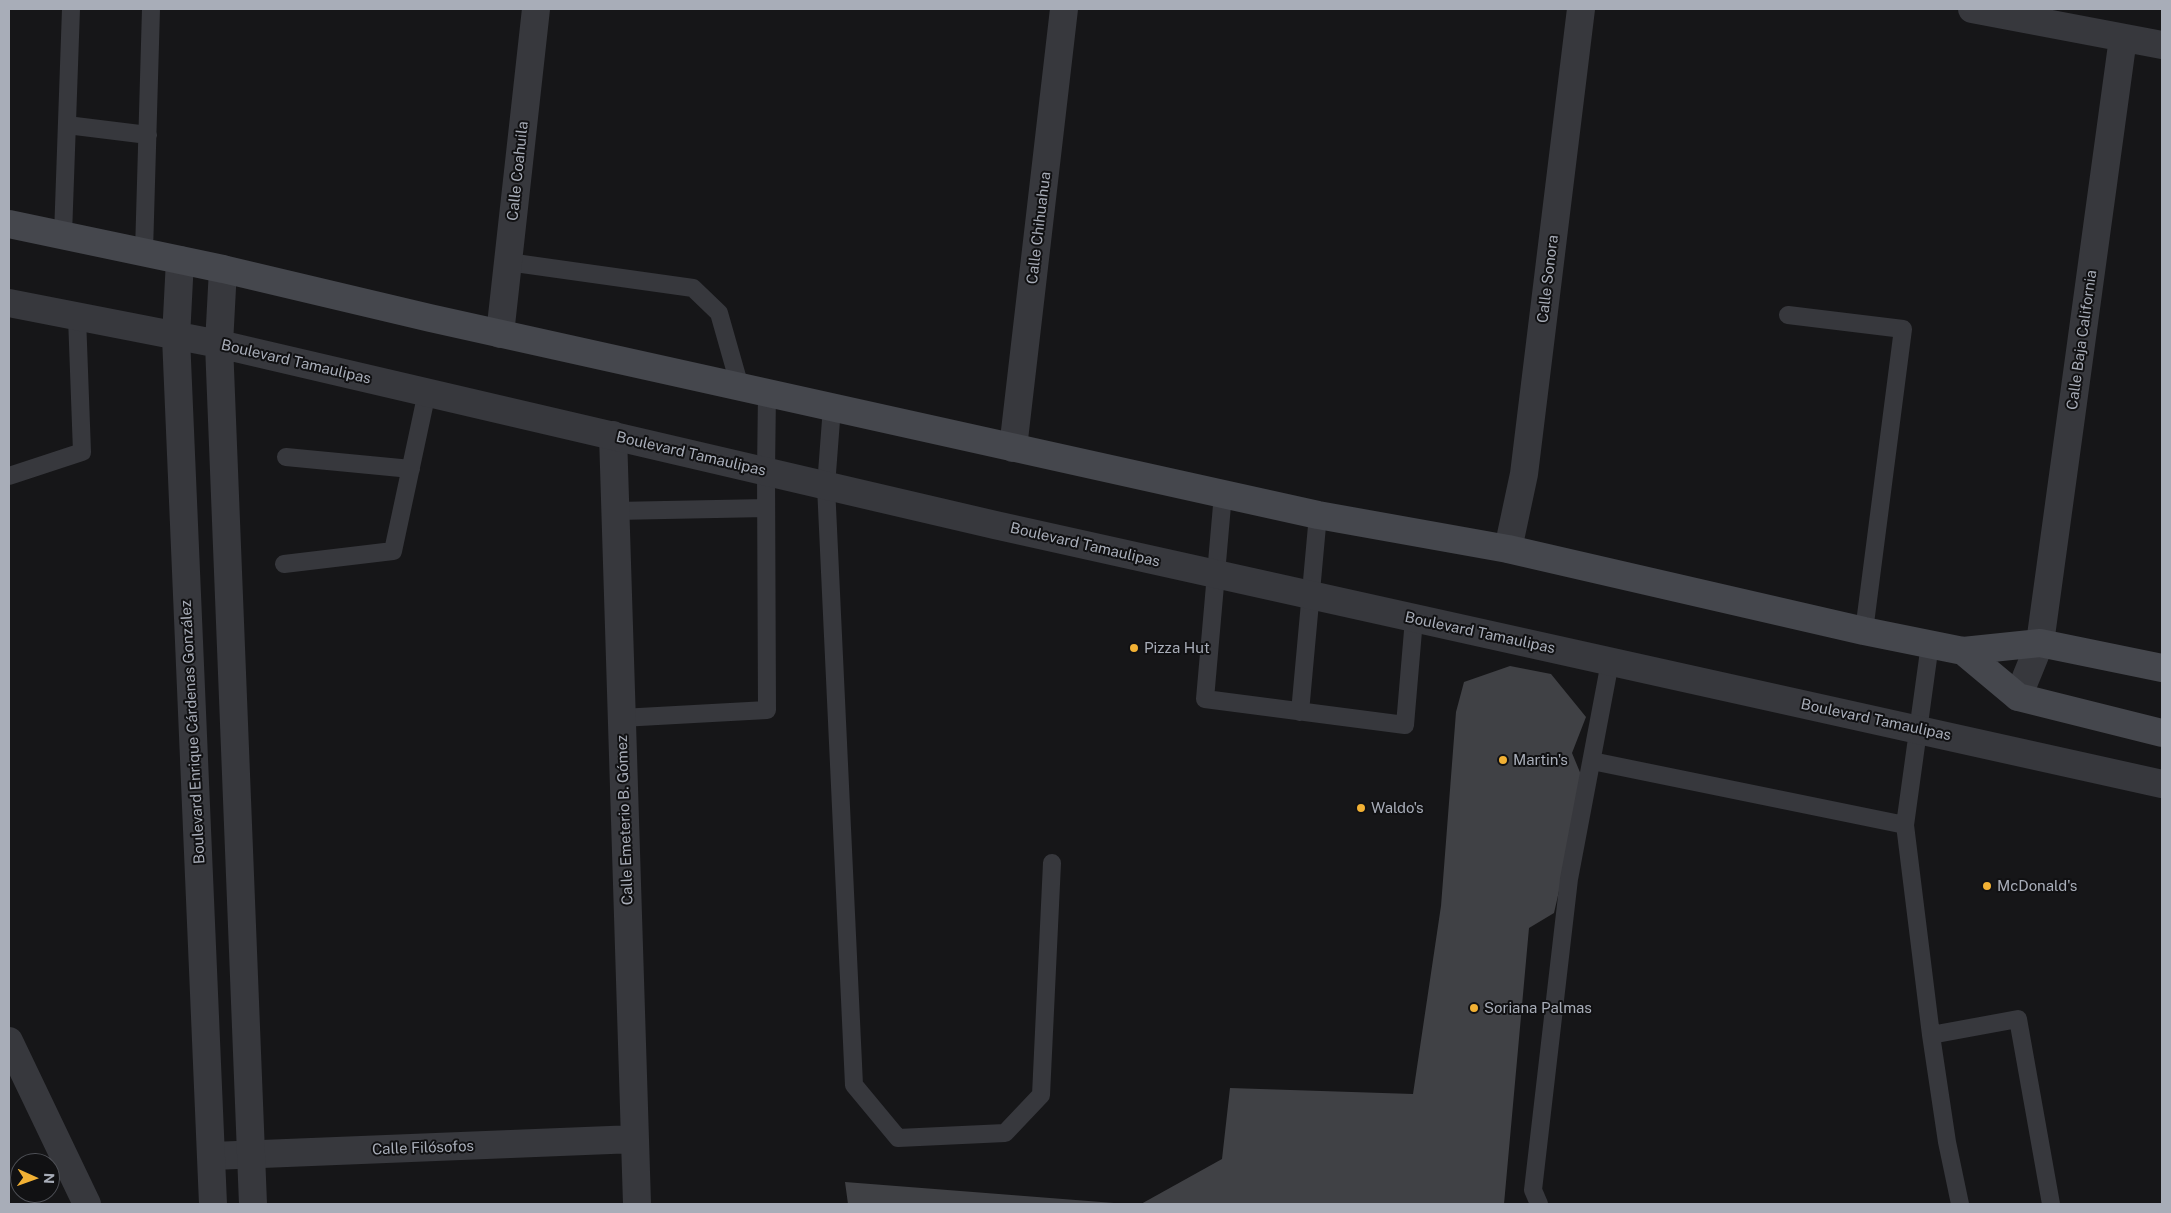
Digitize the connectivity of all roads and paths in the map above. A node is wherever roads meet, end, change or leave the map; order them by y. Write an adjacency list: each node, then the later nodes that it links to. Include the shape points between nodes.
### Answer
1 (71, 9): 9 (lane)
2 (151, 9): 10 (lane)
3 (536, 9): 15 (street, Calle Coahuila)
4 (1064, 9): 28 (street, Calle Chihuahua)
5 (1581, 9): 38 (street, Calle Sonora, via 1524,474)
6 (1975, 9): 7 (street)
7 (2124, 38): 8 (street); 44 (street, Calle Baja California)
8 (2162, 45)
9 (67, 125): 10 (lane); 12 (lane)
10 (148, 135): 13 (lane)
11 (9, 224): 12 (main road)
12 (63, 235): 13 (main road)
13 (144, 252): 14 (main road)
14 (180, 260): 16 (main road); 21 (street, Boulevard Enrique Cárdenas González)
15 (508, 262): 20 (street, Calle Coahuila); 23 (lane, via 693,288 719,313)
16 (222, 269): 20 (main road); 22 (street)
17 (9, 303): 19 (street, Boulevard Tamaulipas)
18 (1788, 315): 43 (lane, via 1904,329)
19 (77, 317): 21 (street, Boulevard Tamaulipas); 32 (lane, via 82,452)
20 (500, 334): 23 (main road)
21 (176, 337): 22 (street, Boulevard Tamaulipas); 61 (street, Boulevard Enrique Cárdenas González)
22 (219, 344): 24 (street, Boulevard Tamaulipas); 62 (street)
23 (740, 387): 25 (main road)
24 (428, 392): 27 (street, Boulevard Tamaulipas); 30 (lane)
25 (767, 393): 26 (main road); 31 (lane)
26 (832, 407): 28 (main road); 33 (lane)
27 (612, 435): 31 (street, Boulevard Tamaulipas); 36 (street, Calle Emeterio B. Gómez)
28 (1013, 448): 34 (main road)
29 (286, 457): 30 (lane)
30 (411, 469): 39 (lane, via 393,551)
31 (766, 472): 33 (street, Boulevard Tamaulipas); 35 (lane)
32 (9, 476)
33 (826, 486): 40 (street, Boulevard Tamaulipas); 57 (lane, via 854,1085 898,1138 1005,1132 1041,1095)
34 (1223, 494): 37 (main road); 40 (lane)
35 (766, 508): 36 (lane); 51 (lane, via 767,710)
36 (615, 512): 51 (street, Calle Emeterio B. Gómez)
37 (1318, 514): 38 (main road); 41 (lane)
38 (1508, 548): 43 (main road)
39 (284, 564)
40 (1215, 574): 41 (street, Boulevard Tamaulipas); 50 (lane, via 1205,700)
41 (1311, 596): 42 (street, Boulevard Tamaulipas); 50 (lane)
42 (1414, 619): 47 (street, Boulevard Tamaulipas); 50 (lane, via 1405,725)
43 (1864, 631): 45 (main road)
44 (2040, 643): 46 (main road); 48 (main road); 49 (street, Calle Baja California)
45 (1930, 644): 46 (main road); 52 (lane)
46 (1963, 651): 49 (main road)
47 (1610, 662): 52 (street, Boulevard Tamaulipas); 54 (lane)
48 (2162, 668)
49 (2018, 697): 53 (main road)
50 (1300, 712)
51 (621, 718): 60 (street, Calle Emeterio B. Gómez)
52 (1919, 729): 55 (street, Boulevard Tamaulipas); 56 (lane)
53 (2162, 734)
54 (1592, 761): 56 (lane); 67 (lane, via 1570,878 1557,983 1533,1190)
55 (2162, 784)
56 (1905, 825): 58 (lane)
57 (1052, 863)
58 (1931, 1035): 68 (lane); 69 (lane, via 2018,1019)
59 (9, 1041): 63 (street)
60 (635, 1139): 62 (street, Calle Filósofos); 66 (street, Calle Emeterio B. Gómez)
61 (212, 1156): 62 (street, Calle Filósofos); 64 (street, Boulevard Enrique Cárdenas González)
62 (250, 1156): 65 (street)
63 (87, 1204)
64 (213, 1204)
65 (253, 1204)
66 (637, 1204)
67 (1539, 1204)
68 (1960, 1204)
69 (2051, 1204)

